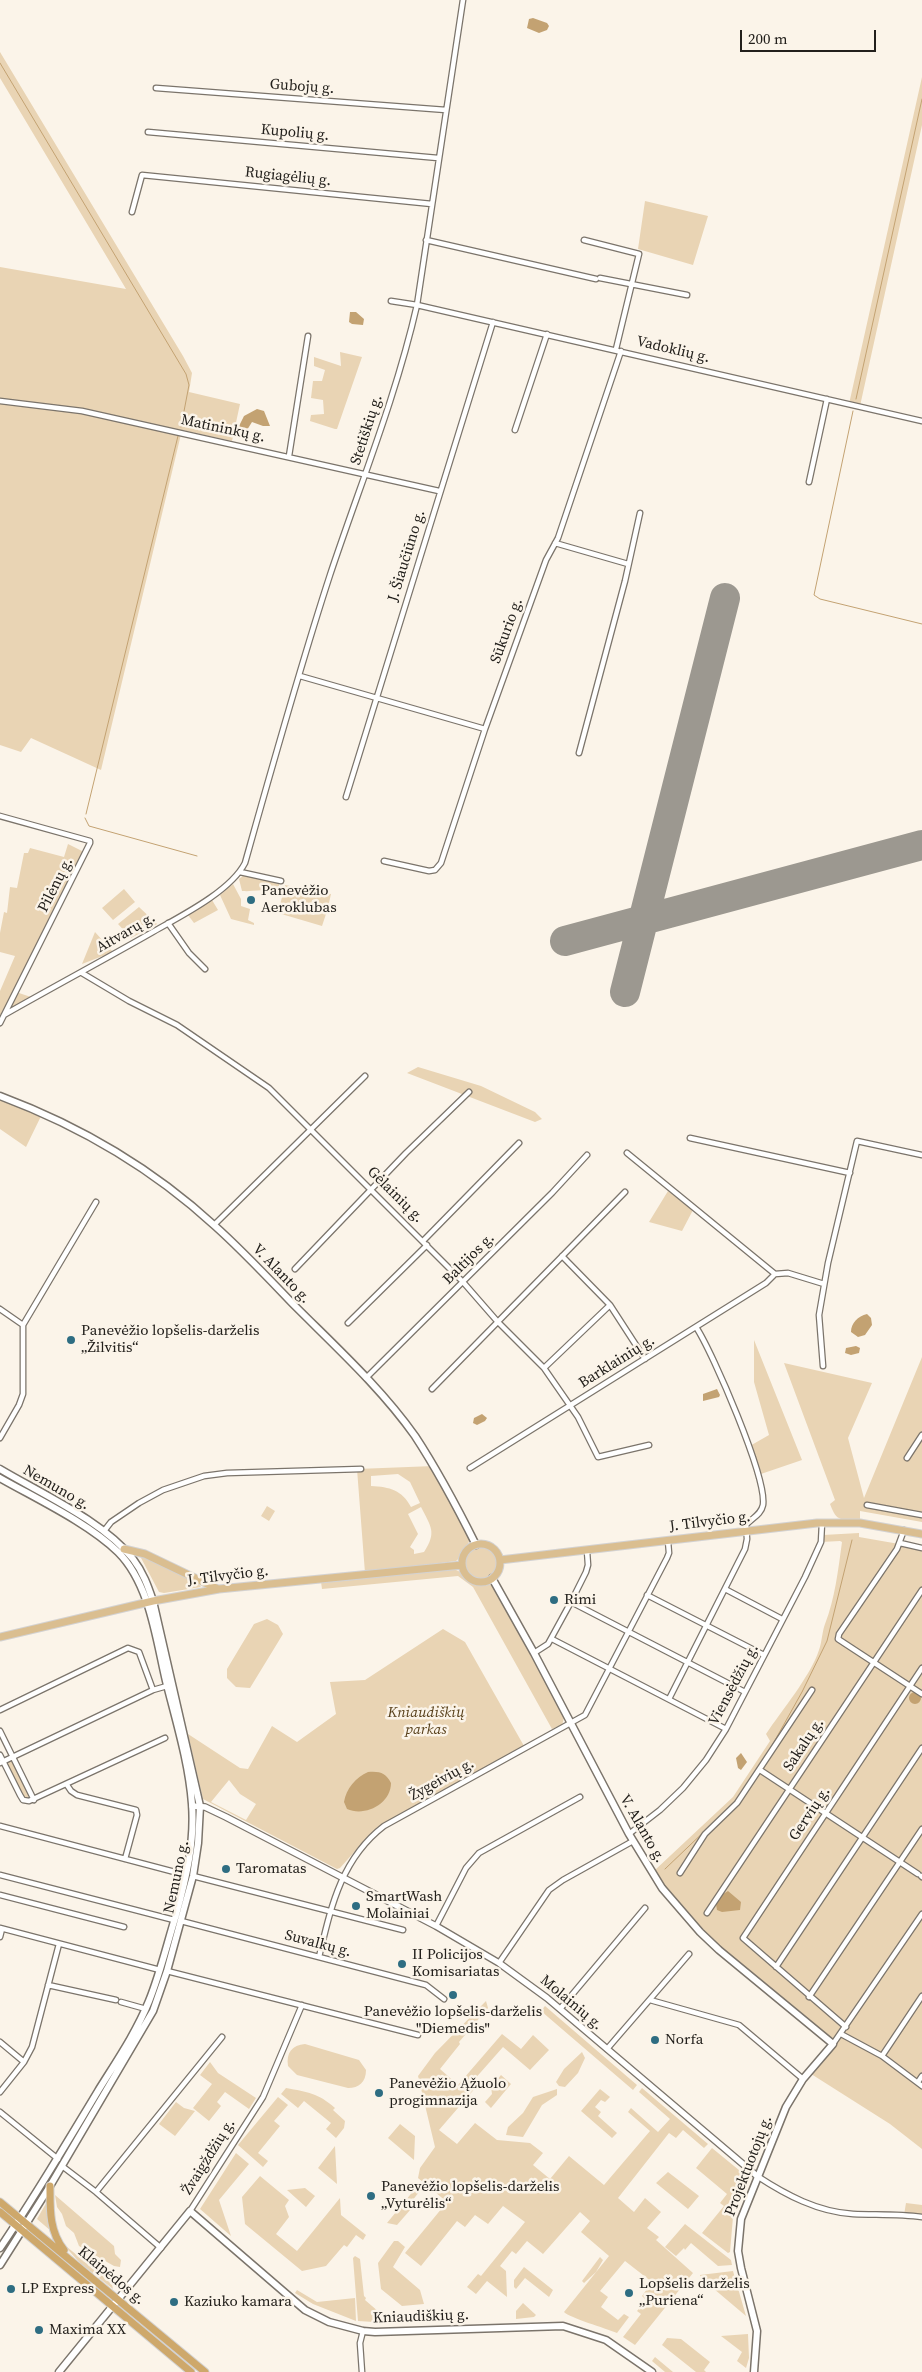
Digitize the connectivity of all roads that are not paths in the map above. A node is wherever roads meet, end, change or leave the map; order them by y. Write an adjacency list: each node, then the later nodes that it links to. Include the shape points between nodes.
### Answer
1 (463, 0): 3 (street, Stetiškių g.)
2 (156, 88): 3 (street, Gubojų g.)
3 (446, 110): 5 (street, Stetiškių g.)
4 (148, 132): 5 (street, Kupolių g.)
5 (438, 158): 6 (street, Stetiškių g.)
6 (432, 204): 7 (street, Rugiagėlių g., via 142,175); 8 (street, Stetiškių g.)
7 (132, 212)
8 (426, 240): 10 (street); 13 (street, Stetiškių g.)
9 (584, 240): 10 (street, Sūkurio g., via 639,254)
10 (632, 285): 11 (street); 17 (street, Sūkurio g.)
11 (687, 295)
12 (391, 301): 13 (street, Vadoklių g.)
13 (417, 305): 14 (street, Vadoklių g.); 23 (street, Stetiškių g., via 407,347)
14 (492, 322): 15 (street, Vadoklių g.); 25 (street, J. Šiaučiūno g.)
15 (547, 334): 17 (street, Vadoklių g.); 21 (street)
16 (308, 336): 22 (street)
17 (619, 350): 18 (street, Vadoklių g.); 27 (street, Sūkurio g.)
18 (827, 398): 20 (street, Vadoklių g.); 24 (street)
19 (0, 401): 22 (street, Matininkų g., via 82,411)
20 (922, 420)
21 (515, 430)
22 (289, 456): 23 (street, Matininkų g.)
23 (366, 474): 25 (street, Matininkų g.); 29 (street, Stetiškių g., via 330,575)
24 (809, 482)
25 (439, 491): 30 (street, J. Šiaučiūno g.)
26 (640, 513): 28 (street)
27 (555, 543): 28 (street); 31 (street, Sūkurio g.)
28 (628, 564): 32 (street)
29 (300, 676): 30 (street); 35 (street, Stetiškių g.)
30 (376, 698): 31 (street); 33 (street, J. Šiaučiūno g.)
31 (485, 729): 36 (street, Sūkurio g., via 441,863 429,871)
32 (579, 753)
33 (346, 797)
34 (0, 816): 42 (street, Pilėnų g., via 90,841)
35 (247, 856): 37 (street, Aitvarų g.)
36 (384, 861)
37 (240, 872): 38 (street); 39 (street, Aitvarų g., via 215,894)
38 (281, 881)
39 (168, 923): 40 (street); 41 (street, Aitvarų g.)
40 (205, 969)
41 (82, 973): 42 (street, Aitvarų g.); 47 (street, Gėlainių g., via 177,1025 248,1072)
42 (4, 1015): 43 (street, Pilėnų g.)
43 (0, 1023)
44 (365, 1076): 47 (street)
45 (469, 1092): 54 (street)
46 (0, 1096): 57 (main road, V. Alanto g., via 43,1112 107,1146 149,1173)
47 (312, 1130): 54 (street, Gėlainių g.); 57 (street)
48 (690, 1138): 53 (street)
49 (519, 1143): 58 (street)
50 (627, 1153): 61 (street)
51 (922, 1155): 53 (street, via 857,1141)
52 (587, 1156): 62 (street, Baltijos g.)
53 (850, 1173): 63 (street)
54 (372, 1189): 58 (street, Gėlainių g.); 60 (street)
55 (624, 1192): 59 (street)
56 (96, 1202): 68 (street)
57 (214, 1225): 73 (main road, V. Alanto g.)
58 (425, 1243): 62 (street, Gėlainių g.); 67 (street)
59 (562, 1256): 64 (street); 66 (street)
60 (295, 1269)
61 (775, 1274): 63 (street, via 788,1273); 69 (street, Barklainių g.)
62 (463, 1282): 66 (street, Gėlainių g.); 73 (street, Baltijos g.)
63 (824, 1284): 71 (street, via 818,1316)
64 (610, 1305): 70 (street); 72 (street)
65 (0, 1309): 68 (street)
66 (497, 1321): 72 (street, Gėlainių g.); 74 (street)
67 (348, 1323)
68 (23, 1324): 77 (street, via 23,1394)
69 (696, 1327): 70 (street, Barklainių g.); 89 (street, via 715,1360 758,1475 763,1503 760,1512 748,1522)
70 (645, 1359): 75 (street, Barklainių g.)
71 (823, 1366)
72 (544, 1368): 75 (street, Gėlainių g.)
73 (366, 1378): 92 (main road, V. Alanto g., via 419,1443)
74 (432, 1389)
75 (570, 1406): 78 (street, Gėlainių g., via 598,1457); 80 (street, Barklainių g.)
76 (922, 1435): 79 (street)
77 (0, 1438)
78 (649, 1445)
79 (907, 1458)
80 (470, 1468)
81 (0, 1469): 88 (main road, Nemuno g.)
82 (361, 1469): 88 (street, via 227,1472 204,1476 163,1490 111,1522)
83 (0, 1478): 104 (main road, Nemuno g., via 107,1542 129,1565)
84 (867, 1505): 85 (street)
85 (922, 1515)
86 (822, 1523): 87 (main road, J. Tilvyčio g., via 860,1523); 89 (main road, J. Tilvyčio g.); 106 (street, Viensėdžių g., via 821,1542)
87 (904, 1530): 90 (main road, J. Tilvyčio g.); 93 (street)
88 (104, 1531): 95 (main road, Nemuno g.)
89 (746, 1532): 91 (main road, J. Tilvyčio g.); 101 (street, via 745,1549)
90 (922, 1534)
91 (668, 1541): 96 (main road, J. Tilvyčio g.); 103 (street, Žygeivių g., via 667,1558)
92 (476, 1544): 97 (main road, via 492,1547); 98 (main road, via 466,1552)
93 (900, 1544): 94 (street); 114 (street, via 838,1637)
94 (922, 1548)
95 (124, 1549): 100 (main road, via 145,1554); 104 (main road, Nemuno g., via 142,1573)
96 (587, 1551): 97 (main road, J. Tilvyčio g.); 105 (street, via 586,1572)
97 (500, 1560): 99 (main road, via 499,1570)
98 (462, 1565): 99 (main road, via 473,1580 483,1582); 100 (main road, J. Tilvyčio g.)
99 (492, 1578): 111 (main road, V. Alanto g.)
100 (219, 1589): 104 (main road, J. Tilvyčio g.)
101 (724, 1589): 106 (street); 107 (street)
102 (922, 1590): 114 (street, Sakalų g.)
103 (647, 1594): 107 (street); 108 (street, Žygeivių g.)
104 (150, 1602): 109 (main road, J. Tilvyčio g.); 117 (main road, Nemuno g.); 138 (main road, Nemuno g.)
105 (571, 1602): 108 (street); 110 (street)
106 (782, 1619): 112 (street, Viensėdžių g.)
107 (706, 1626): 112 (street); 113 (street)
108 (628, 1632): 113 (street); 115 (street, Žygeivių g.)
109 (0, 1637)
110 (552, 1639): 111 (street); 115 (street)
111 (534, 1653): 125 (main road, V. Alanto g.)
112 (764, 1655): 121 (street, Viensėdžių g.)
113 (687, 1662): 121 (street); 123 (street)
114 (874, 1663): 118 (street); 135 (street, Sakalų g.)
115 (610, 1668): 123 (street); 125 (street, Žygeivių g., via 584,1715)
116 (922, 1668): 118 (street, Gervių g.)
117 (167, 1686): 119 (street); 138 (main road, Nemuno g.)
118 (910, 1686): 122 (street); 139 (street, Gervių g.)
119 (153, 1690): 124 (street, via 139,1652 128,1648); 131 (street)
120 (812, 1690): 133 (street)
121 (745, 1692): 126 (street, Viensėdžių g.)
122 (922, 1694)
123 (669, 1699): 126 (street)
124 (0, 1710)
125 (570, 1723): 142 (main road, V. Alanto g.); 151 (street, Žygeivių g., via 384,1826 361,1846)
126 (726, 1729): 142 (street, Viensėdžių g., via 683,1788)
127 (0, 1731): 131 (street)
128 (165, 1738): 134 (street)
129 (922, 1748): 143 (street)
130 (0, 1755): 132 (street)
131 (12, 1757): 132 (street); 137 (street)
132 (2, 1762): 137 (street, via 23,1800)
133 (760, 1770): 135 (street); 147 (street, via 737,1803 705,1834)
134 (67, 1785): 137 (street); 145 (street, via 77,1795 136,1810)
135 (789, 1789): 139 (street); 155 (street, Sakalų g.)
136 (580, 1797): 158 (street, via 479,1853 466,1868)
137 (34, 1800)
138 (196, 1806): 149 (main road, Nemuno g., via 198,1843); 151 (street, Molainių g.)
139 (826, 1813): 143 (street); 167 (street, Gervių g., via 744,1934 745,1941)
140 (0, 1826): 145 (street)
141 (922, 1829): 146 (street)
142 (629, 1834): 144 (main road, V. Alanto g.)
143 (862, 1837): 146 (street); 167 (street)
144 (633, 1841): 166 (street, via 550,1890); 182 (main road, V. Alanto g., via 662,1888 700,1932)
145 (125, 1859): 149 (street)
146 (900, 1862): 150 (street); 171 (street)
147 (680, 1873)
148 (0, 1875): 157 (street, Suvalkų g.)
149 (190, 1875): 154 (street); 157 (main road, Nemuno g.)
150 (920, 1876)
151 (342, 1878): 154 (street, Žygeivių g.); 158 (street, Molainių g.)
152 (0, 1895): 159 (street)
153 (645, 1908): 176 (street)
154 (330, 1911): 161 (street); 165 (street, Žygeivių g.)
155 (707, 1914)
156 (922, 1914): 177 (street)
157 (178, 1920): 165 (street, Suvalkų g.); 168 (main road, Nemuno g.)
158 (436, 1926): 166 (street, Molainių g.)
159 (124, 1927)
160 (1, 1929): 162 (street); 163 (street)
161 (403, 1930)
162 (0, 1937)
163 (59, 1944): 168 (street); 169 (street)
164 (689, 1954): 173 (street)
165 (319, 1957): 172 (street, Suvalkų g., via 426,1985)
166 (500, 1962): 176 (street, Molainių g.)
167 (776, 1967): 171 (street, Gervių g.)
168 (163, 1971): 174 (main road, Nemuno g.); 175 (street)
169 (48, 1984): 174 (street); 185 (street, via 32,2047)
170 (922, 1996): 184 (street)
171 (810, 1997): 177 (street, Gervių g.)
172 (444, 1999)
173 (650, 2000): 183 (street); 187 (street, via 744,2028)
174 (150, 2005): 191 (main road, Nemuno g.); 192 (main road, Nemuno g.)
175 (302, 2005): 179 (street); 197 (street, Žvaigždžių g., via 263,2097)
176 (560, 2009): 183 (street, Molainių g.)
177 (846, 2027): 178 (street)
178 (841, 2034): 182 (street); 184 (street)
179 (418, 2035)
180 (222, 2037): 195 (street)
181 (0, 2042): 185 (street)
182 (833, 2044): 187 (main road, Projektuotojų g.)
183 (607, 2049): 193 (street, Molainių g.)
184 (882, 2056): 188 (street)
185 (24, 2062): 189 (street)
186 (922, 2076): 188 (street)
187 (803, 2079): 193 (main road, Projektuotojų g., via 786,2107)
188 (920, 2084)
189 (0, 2092)
190 (0, 2112): 191 (street)
191 (58, 2159): 200 (main road, Nemuno g.)
192 (62, 2166): 194 (main road, Nemuno g.); 195 (street)
193 (758, 2176): 199 (street, Molainių g., via 793,2197 828,2210); 216 (main road, Projektuotojų g., via 742,2214 739,2235 741,2268 757,2331)
194 (50, 2186): 201 (main road, Nemuno g.); 206 (highway, via 53,2228 59,2244)
195 (96, 2192): 205 (street)
196 (0, 2202): 200 (highway, Klaipėdos g.)
197 (190, 2211): 205 (main road, Žvaigždžių g.); 210 (main road, Kniaudiškių g., via 298,2306 319,2318)
198 (0, 2212): 202 (highway, Klaipėdos g.)
199 (922, 2217)
200 (20, 2218): 201 (highway, Klaipėdos g.); 202 (main road, Nemuno g.)
201 (27, 2224): 203 (main road, Nemuno g.); 206 (highway, Klaipėdos g.)
202 (15, 2225): 203 (highway, Klaipėdos g.); 204 (main road, Nemuno g.)
203 (22, 2231): 207 (main road, Nemuno g.); 209 (highway, Klaipėdos g.)
204 (0, 2248)
205 (161, 2248): 208 (main road, Žvaigždžių g.)
206 (72, 2260): 208 (highway, Klaipėdos g.)
207 (0, 2265)
208 (118, 2300): 209 (main road, Žvaigždžių g.); 213 (highway, Klaipėdos g.)
209 (113, 2307): 211 (main road, Žvaigždžių g.); 212 (highway, Klaipėdos g.)
210 (363, 2331): 214 (street, via 360,2343); 215 (main road, Kniaudiškių g., via 563,2326 606,2340)
211 (58, 2372)
212 (191, 2372)
213 (205, 2372)
214 (362, 2372)
215 (652, 2372)
216 (754, 2372)

